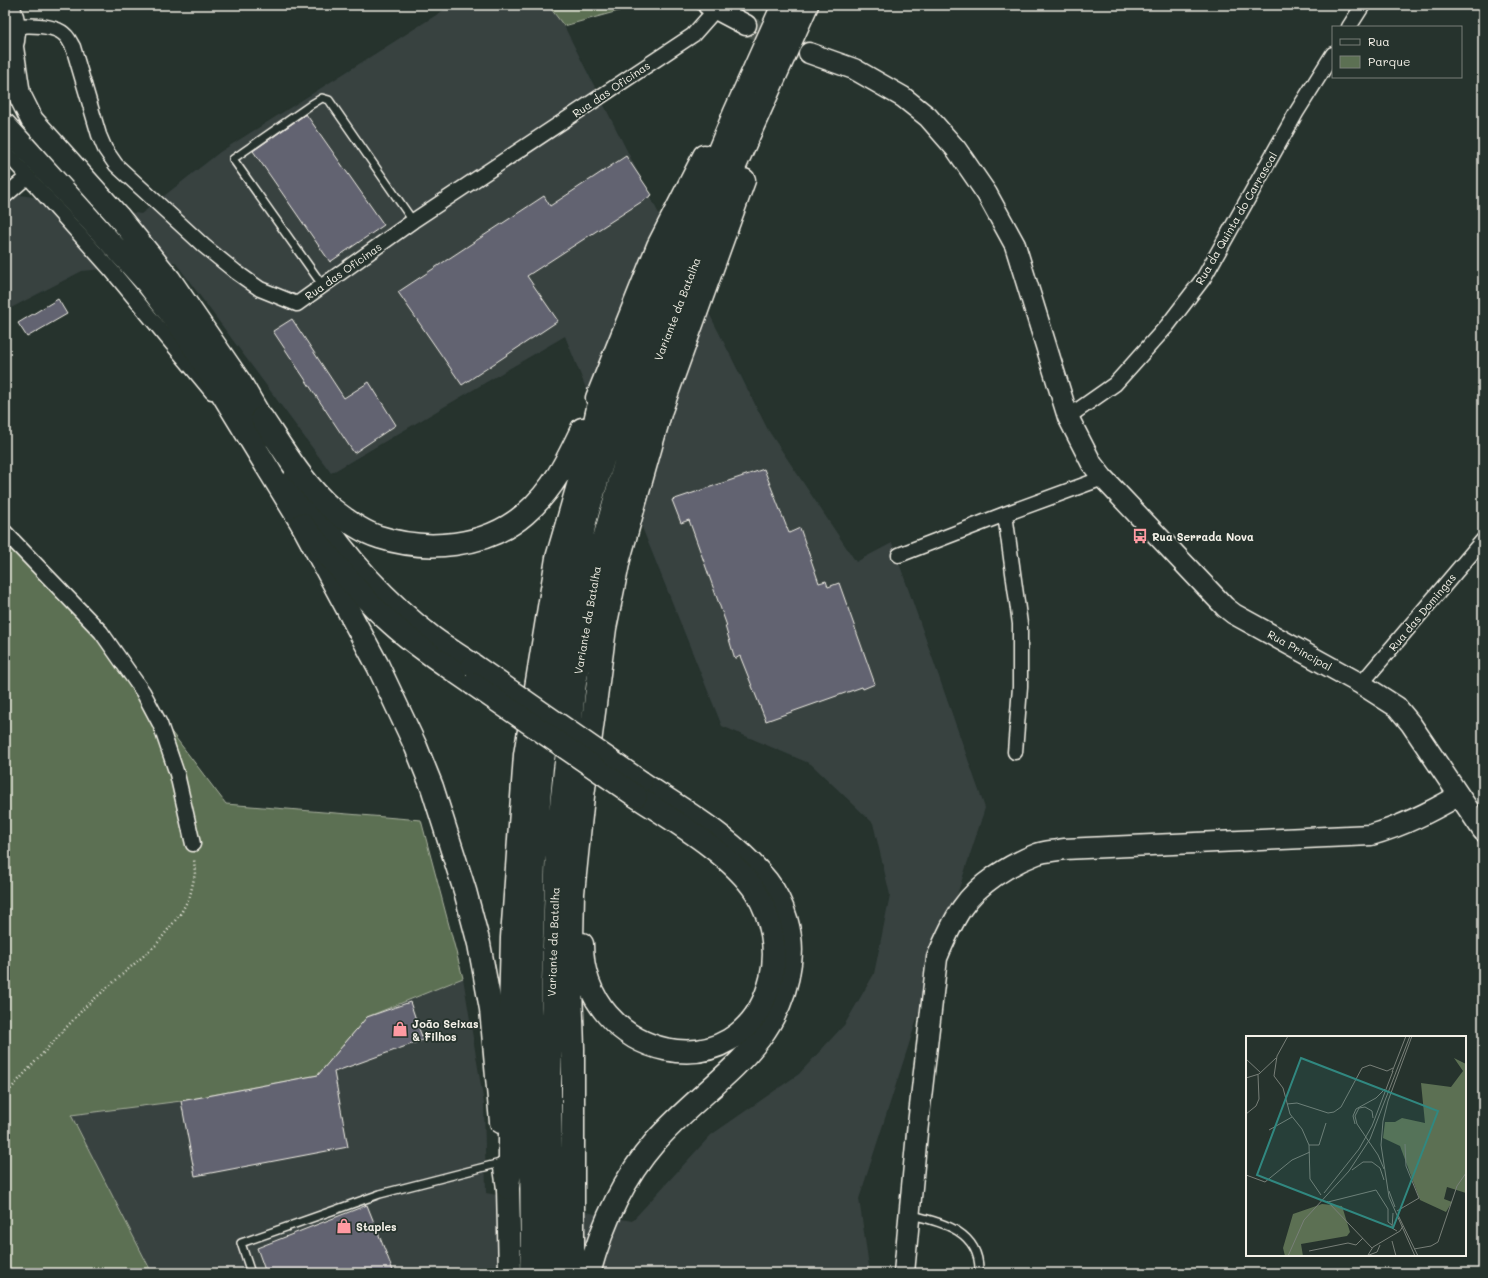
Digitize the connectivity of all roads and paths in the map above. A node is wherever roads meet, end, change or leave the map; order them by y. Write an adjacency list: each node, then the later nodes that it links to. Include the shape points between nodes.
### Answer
1 (7, 5): 7 (main road)
2 (783, 5): 13 (main road, Variante da Batalha)
3 (807, 5): 9 (main road, Variante da Batalha)
4 (1363, 5): 8 (street)
5 (712, 7): 6 (street); 18 (street, Rua das Oficinas, via 693,35)
6 (746, 24)
7 (14, 26): 11 (main road); 19 (street, Rua das Oficinas, via 37,25 66,36 73,47 99,135 110,157 209,250 260,289 297,304)
8 (1351, 26)
9 (786, 51): 35 (main road, via 783,75 661,410 619,559 605,628); 45 (main road, Variante da Batalha, via 683,290 645,392 598,560 588,607 575,683 557,840 550,1087)
10 (809, 53): 22 (street, via 854,69 903,97 931,120 967,163 1000,214 1015,245)
11 (8, 54): 23 (main road, via 19,94 32,120 118,216 170,280)
12 (1332, 56): 22 (street, Rua da Quinta do Carrascal, via 1296,113 1203,279 1167,326 1114,384)
13 (735, 112): 20 (main road, via 702,160 658,246); 44 (main road, Variante da Batalha, via 627,378 585,522 566,613 542,766 533,869 530,1000)
14 (5, 125): 21 (main road, via 148,284 187,336)
15 (5, 151): 16 (street)
16 (28, 176): 17 (street); 21 (street, via 122,282 202,381)
17 (5, 196)
18 (413, 221): 19 (street, Rua das Oficinas); 19 (lane, via 329,100 322,98 312,104 233,159)
19 (323, 286)
20 (603, 385): 23 (main road, via 565,466 555,482 534,505 513,523 492,534 474,540 437,546 378,537 345,518 317,494); 40 (main road, via 590,444 557,558 525,755 512,938)
21 (237, 417): 26 (main road)
22 (1068, 417): 24 (street, via 1085,452)
23 (262, 418): 30 (main road, via 310,502 350,558 396,607)
24 (1103, 478): 25 (street); 31 (street, Rua Principal, via 1225,607)
25 (1005, 514): 29 (street); 32 (street, via 1020,624 1020,687)
26 (302, 524): 30 (main road, via 392,625 428,653); 39 (main road, via 398,708 422,761 446,826 466,891 486,979 499,1086)
27 (5, 532): 37 (street, via 101,632 144,692 160,724 177,774)
28 (1483, 540): 31 (street, Rua das Domingas)
29 (899, 555)
30 (473, 675): 33 (main road, bridge)
31 (1361, 684): 34 (street, Rua Principal, via 1404,714)
32 (1015, 752)
33 (639, 789): 35 (main road, via 731,865 755,891 767,916 774,956 770,985 757,1012 743,1030 711,1047 693,1051 672,1050 653,1047 627,1034 609,1018 593,992 584,961); 47 (main road, via 726,840 744,856 767,881 776,896 787,922 791,954 786,986 772,1021 752,1049 669,1127 644,1157 614,1205)
34 (1458, 796): 36 (street, Rua Principal); 41 (street, via 1424,816 1371,835 1064,849 1037,854 1008,868 980,888 962,907 937,958)
35 (580, 831): 46 (main road, via 573,893 571,979)
36 (1483, 831)
37 (193, 844): 38 (path, via 195,874 190,896 181,913 156,945 84,1008)
38 (5, 1095)
39 (504, 1162): 40 (main road); 42 (lane, via 380,1194 241,1243)
40 (508, 1188): 43 (main road)
41 (909, 1214): 48 (street); 49 (lane, via 951,1226 963,1234 974,1251)
42 (251, 1273)
43 (510, 1273)
44 (532, 1273)
45 (553, 1273)
46 (573, 1273)
47 (589, 1273)
48 (904, 1273)
49 (979, 1273)

